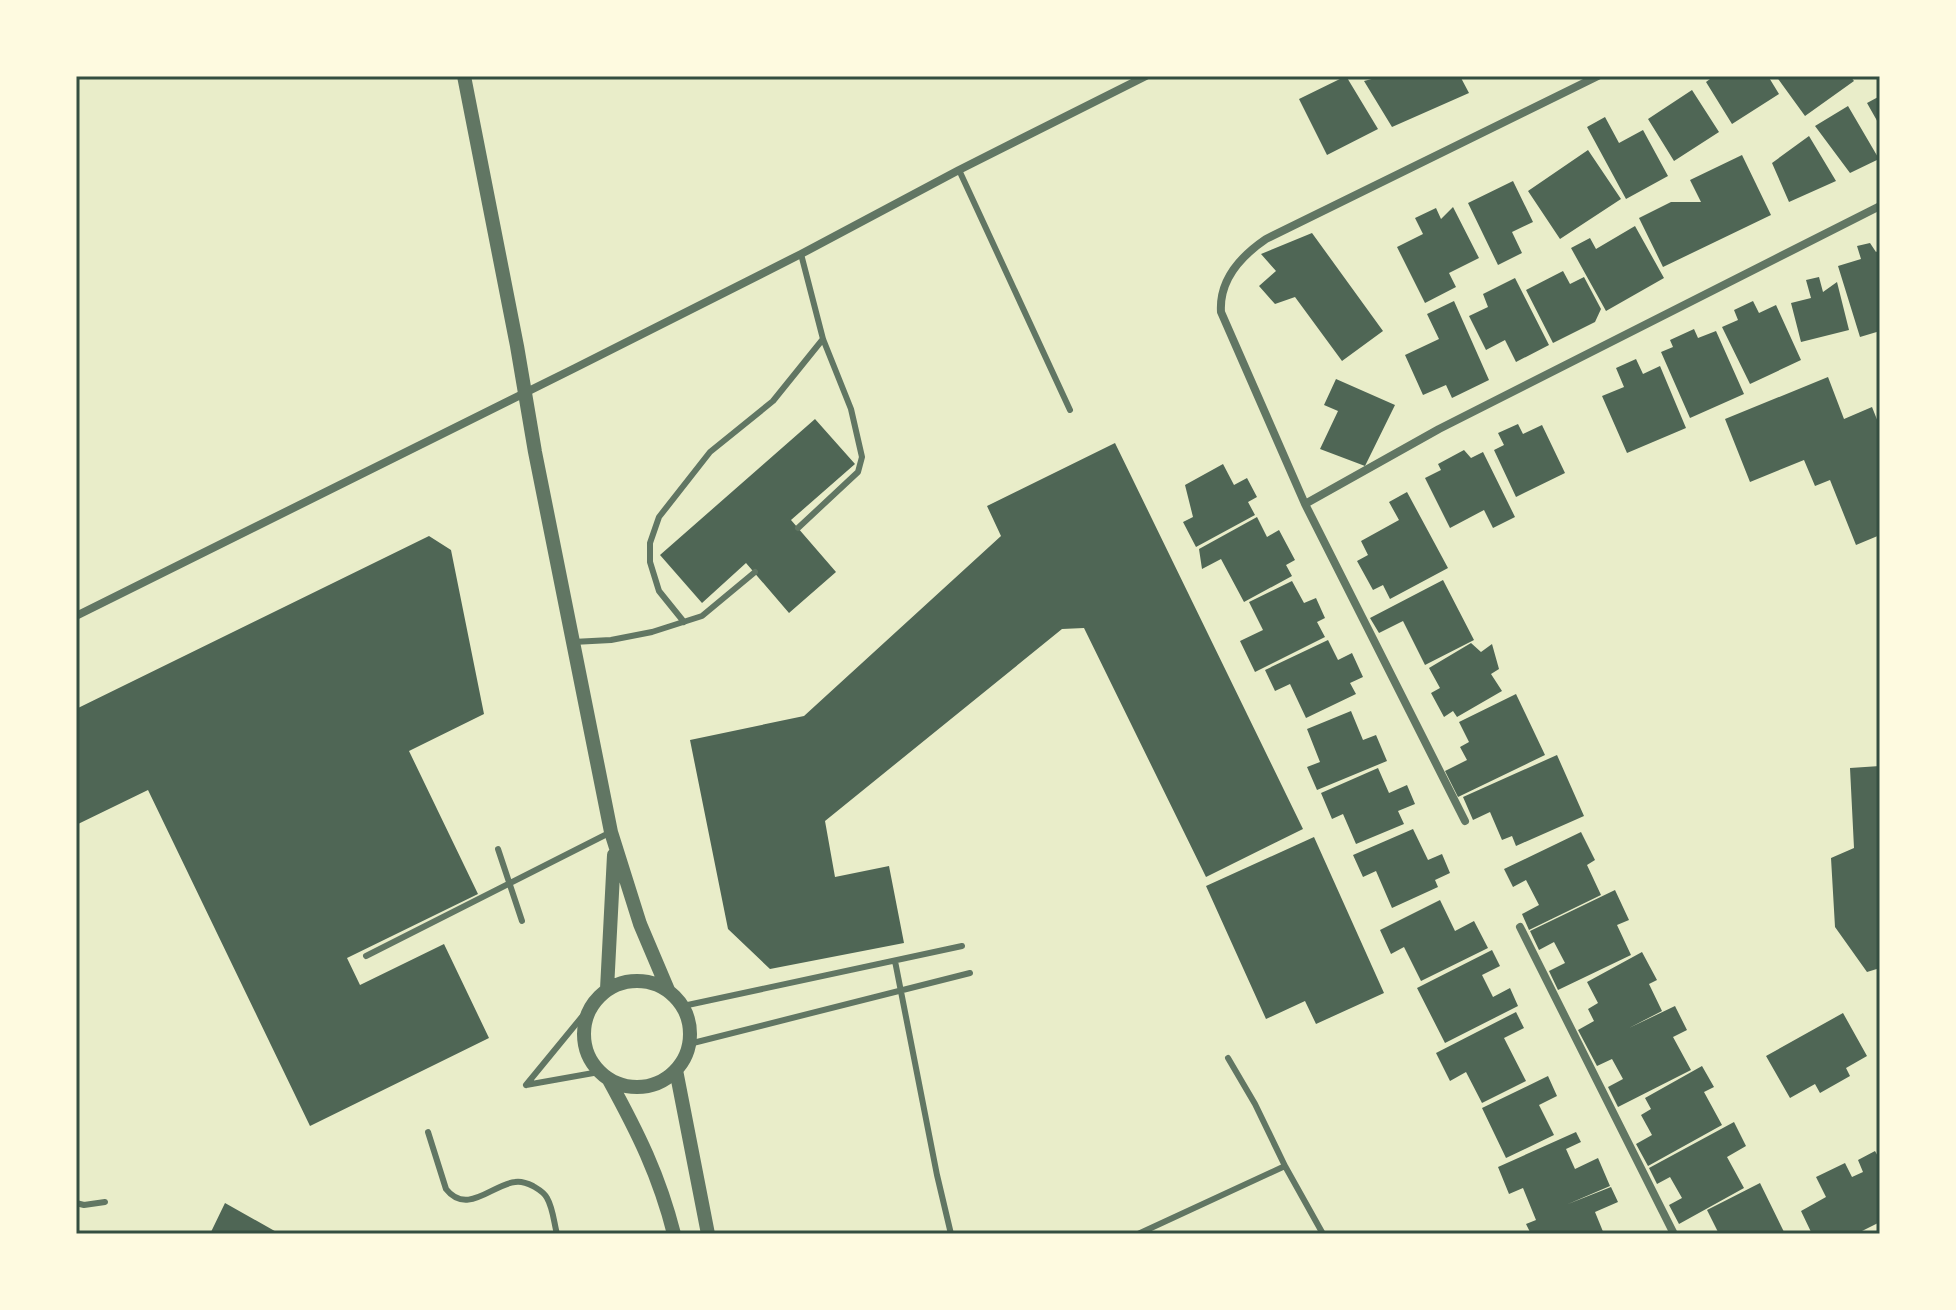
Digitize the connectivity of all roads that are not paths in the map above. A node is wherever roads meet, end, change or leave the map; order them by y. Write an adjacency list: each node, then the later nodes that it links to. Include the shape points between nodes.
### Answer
1 (464, 76): 8 (street)
2 (1146, 76): 4 (street)
3 (1598, 76): 10 (street, via 1266,239 1235,268 1223,289 1221,312)
4 (959, 170): 6 (street); 9 (lane)
5 (1880, 206): 10 (street, via 1439,429)
6 (801, 254): 7 (lane); 8 (street)
7 (823, 339): 11 (lane, via 851,409 862,457 858,472); 14 (lane, via 773,401 710,452 659,517 650,562 659,591)
8 (526, 392): 13 (street); 15 (street)
9 (1070, 410)
10 (1305, 504): 16 (street)
11 (798, 528)
12 (755, 572): 14 (lane, via 702,616)
13 (76, 616)
14 (684, 622): 15 (lane, via 611,640)
15 (573, 642): 17 (street)
16 (1465, 821)
17 (613, 840): 19 (lane); 26 (street); 27 (street)
18 (498, 849): 19 (lane)
19 (511, 884): 20 (lane); 23 (lane)
20 (522, 921)
21 (1520, 927): 45 (street)
22 (962, 946): 24 (lane)
23 (366, 956)
24 (895, 961): 28 (lane); 29 (lane)
25 (970, 973): 28 (lane)
26 (607, 989): 27 (street, via 644,980); 30 (street)
27 (668, 990): 29 (street)
28 (900, 991): 31 (lane); 39 (lane)
29 (683, 1006): 31 (street)
30 (590, 1007): 34 (street, via 585,1049); 34 (lane, via 526,1085)
31 (689, 1044): 33 (street)
32 (1228, 1058): 36 (lane)
33 (676, 1070): 34 (street, via 653,1085 630,1087); 42 (street)
34 (604, 1076): 41 (street, via 652,1165)
35 (428, 1132): 40 (lane, via 450,1194 469,1199 510,1182 527,1183 546,1197)
36 (1285, 1166): 43 (lane); 44 (lane)
37 (105, 1202): 38 (lane)
38 (76, 1203)
39 (951, 1232)
40 (557, 1234)
41 (674, 1234)
42 (708, 1234)
43 (1138, 1234)
44 (1323, 1234)
45 (1674, 1234)

